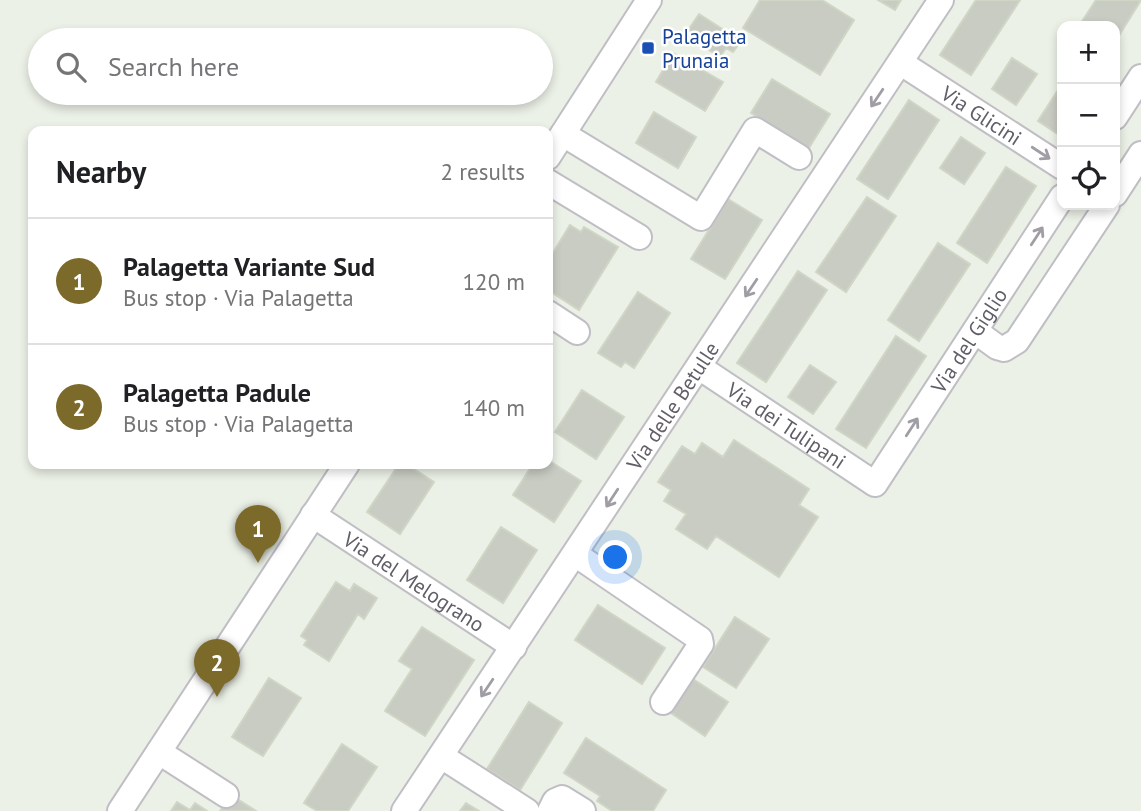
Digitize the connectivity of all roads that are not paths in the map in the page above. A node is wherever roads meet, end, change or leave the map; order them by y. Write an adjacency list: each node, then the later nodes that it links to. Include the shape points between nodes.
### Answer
1 (649, 0): 6 (street)
2 (941, 0): 3 (street, Via delle Betulle)
3 (901, 63): 10 (street, Via Glicini, one-way to 10); 19 (street, Via delle Betulle, one-way to 19)
4 (1141, 77): 5 (street)
5 (1120, 109)
6 (563, 134): 7 (street); 9 (street, via 701,218 755,130)
7 (553, 149)
8 (1141, 154): 12 (street)
9 (799, 157)
10 (1057, 164)
11 (553, 185): 15 (street)
12 (1120, 186)
13 (1057, 205): 17 (street, Via del Giglio, one-way to 13)
14 (1104, 210): 17 (street, via 1017,341 1004,349)
15 (639, 237)
16 (553, 316): 18 (street)
17 (975, 331): 21 (street, Via del Giglio, one-way to 17)
18 (577, 332)
19 (699, 367): 21 (street, Via dei Tulipani); 23 (street, Via delle Betulle, one-way to 23)
20 (344, 469): 22 (street)
21 (875, 484)
22 (313, 515): 24 (street, Via del Melograno); 26 (street)
23 (575, 554): 24 (street, Via delle Betulle); 25 (street, via 700,639)
24 (514, 647): 27 (street, Via delle Betulle, one-way to 27)
25 (663, 702)
26 (159, 752): 28 (street); 29 (street)
27 (441, 756): 30 (street, Via delle Betulle); 31 (street)
28 (226, 795)
29 (120, 811)
30 (404, 811)
31 (527, 811)
32 (550, 811): 33 (street, via 562,798)
33 (583, 811)

